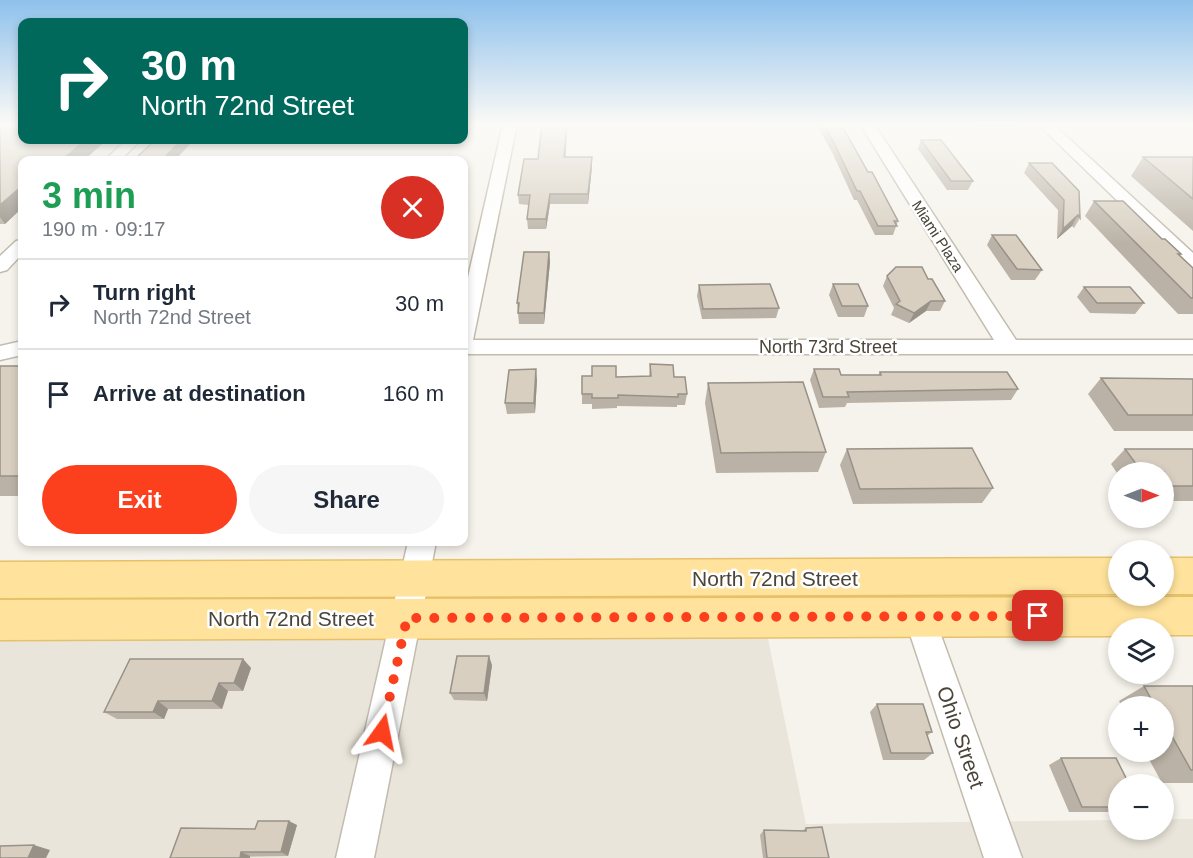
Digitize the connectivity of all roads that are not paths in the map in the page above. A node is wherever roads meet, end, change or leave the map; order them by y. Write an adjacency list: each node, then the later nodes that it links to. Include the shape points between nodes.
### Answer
1 (501, 164): 7 (street)
2 (893, 164): 10 (street, Miami Plaza)
3 (1088, 164): 5 (street)
4 (18, 249): 6 (street)
5 (1193, 263)
6 (0, 266)
7 (468, 319)
8 (468, 347): 10 (street, North 73rd Street)
9 (1193, 347): 10 (street, North 73rd Street)
10 (1010, 348)
11 (18, 349): 12 (street)
12 (0, 353)
13 (421, 546): 18 (street)
14 (1108, 576): 18 (main road, North 72nd Street)
15 (1174, 576): 16 (main road)
16 (1193, 576)
17 (0, 580): 18 (main road, North 72nd Street)
18 (411, 598): 19 (main road, North 72nd Street); 21 (main road, North 72nd Street); 22 (street)
19 (919, 616): 20 (main road, North 72nd Street); 23 (street, Ohio Street)
20 (1193, 616)
21 (0, 620)
22 (355, 858)
23 (1003, 858)

